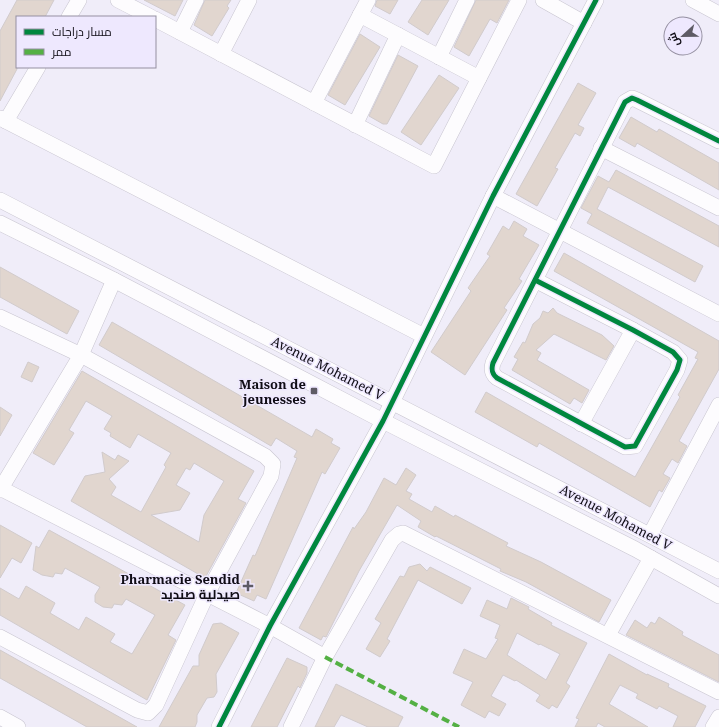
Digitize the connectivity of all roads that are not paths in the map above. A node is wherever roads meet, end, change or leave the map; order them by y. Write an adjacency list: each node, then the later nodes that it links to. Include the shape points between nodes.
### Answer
1 (79, 0): 13 (street)
2 (118, 0): 14 (street)
3 (196, 0): 17 (street)
4 (249, 0): 19 (street)
5 (368, 0): 12 (street)
6 (467, 0): 20 (street)
7 (519, 0): 22 (street)
8 (543, 0): 16 (street)
9 (596, 0): 16 (street)
10 (693, 0): 11 (street)
11 (719, 14)
12 (360, 15): 18 (street); 23 (street)
13 (70, 16)
14 (149, 16)
15 (156, 20): 17 (street)
16 (584, 23): 28 (street)
17 (180, 32): 19 (street)
18 (398, 35): 20 (street); 25 (street)
19 (221, 54): 23 (street)
20 (439, 57): 22 (street)
21 (37, 68): 24 (street)
22 (479, 78): 25 (street, via 434,166)
23 (314, 103): 25 (street)
24 (3, 119): 38 (street)
25 (355, 125)
26 (719, 141): 27 (street, via 632,98 625,102)
27 (600, 148): 30 (street); 32 (street)
28 (493, 196): 32 (street); 38 (street)
29 (0, 200): 40 (street, Avenue Mohamed V)
30 (719, 208)
31 (0, 223): 33 (street, Avenue Mohamed V)
32 (559, 232): 34 (street); 35 (street)
33 (114, 280): 39 (street); 42 (street, Avenue Mohamed V)
34 (535, 280): 37 (street); 43 (street, via 493,363 492,372 497,378)
35 (719, 314)
36 (0, 317): 39 (street)
37 (633, 330): 43 (street); 43 (street, via 680,360 635,446 625,447)
38 (424, 336): 40 (street)
39 (82, 355): 44 (street); 48 (street, via 265,456 273,464 271,476)
40 (393, 401): 42 (street); 45 (street, Avenue Mohamed V)
41 (719, 405): 45 (street)
42 (383, 421): 46 (street, Avenue Mohamed V); 50 (street)
43 (581, 424)
44 (0, 489): 48 (street)
45 (650, 535): 47 (street, Avenue Mohamed V)
46 (651, 558): 49 (street, Avenue Mohamed V); 51 (street)
47 (719, 571)
48 (207, 594): 50 (street); 52 (street, via 156,705 148,713 136,710)
49 (719, 596)
50 (270, 626): 53 (street); 58 (street)
51 (608, 635): 53 (street, via 404,533 392,540); 54 (street)
52 (0, 638)
53 (325, 657): 59 (street)
54 (719, 692)
55 (0, 717): 57 (street)
56 (719, 717): 60 (street)
57 (18, 727)
58 (219, 727)
59 (291, 727)
60 (713, 727)

